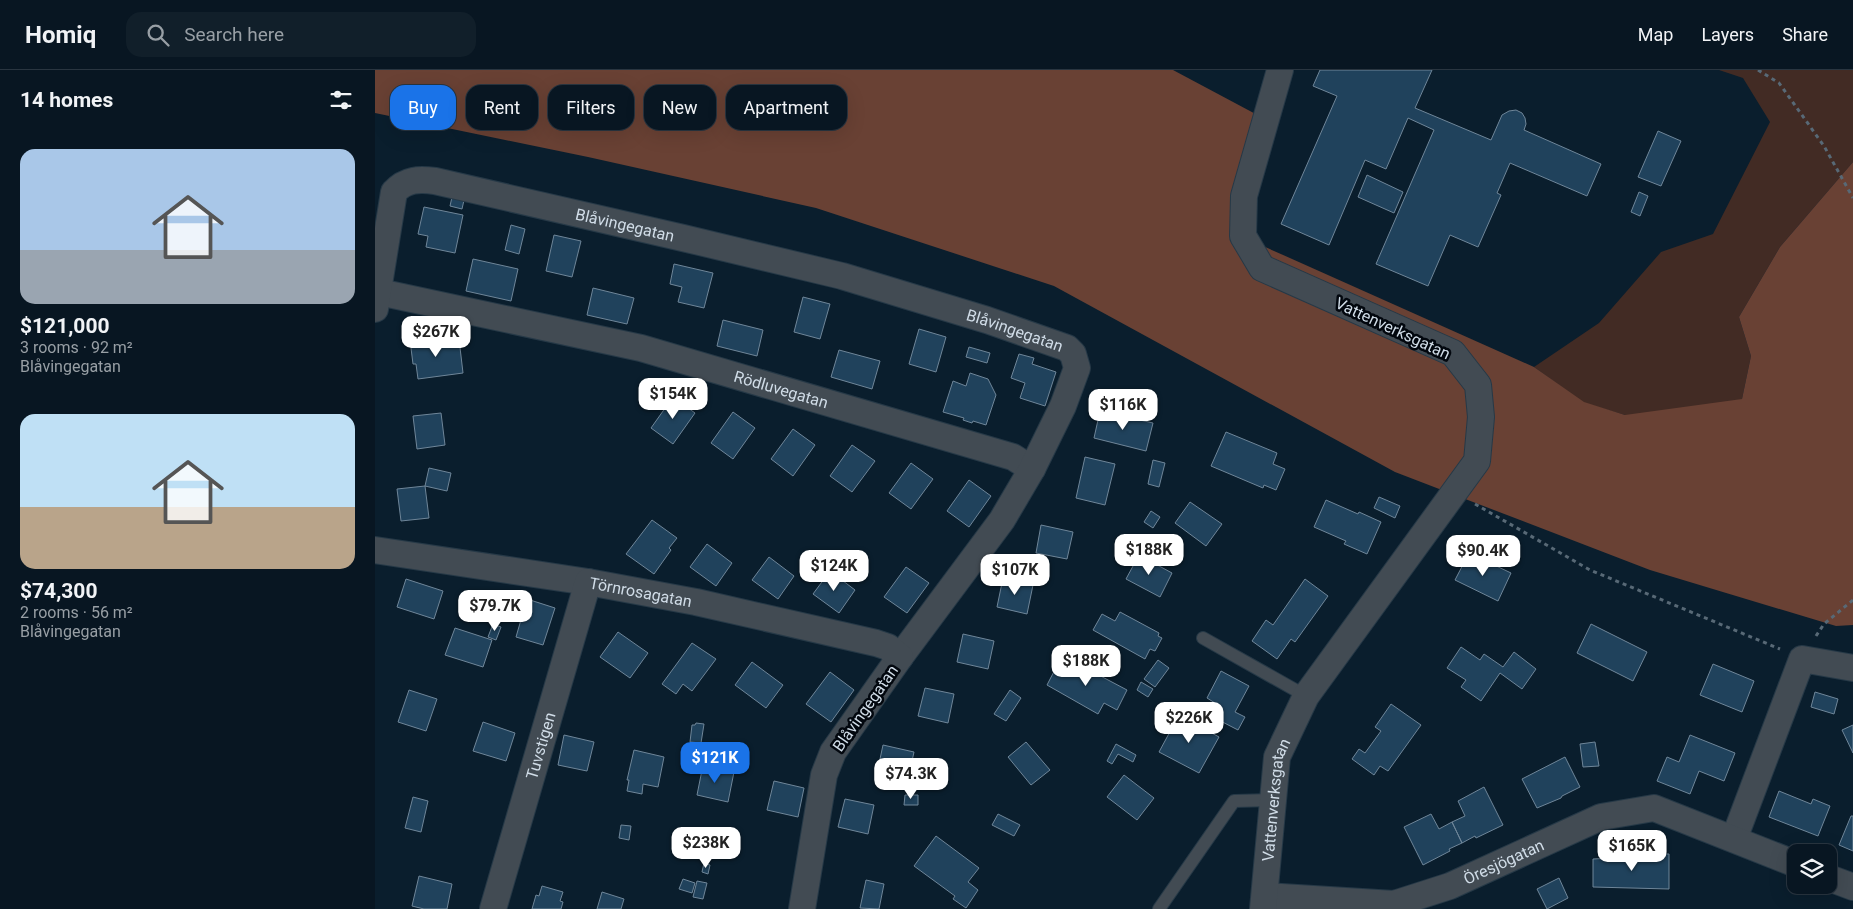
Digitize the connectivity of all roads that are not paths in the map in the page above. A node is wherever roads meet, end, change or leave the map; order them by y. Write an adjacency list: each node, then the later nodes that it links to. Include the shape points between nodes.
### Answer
1 (1280, 70): 9 (street, Vattenverksgatan, via 1244,196 1243,236 1262,268 1453,353 1478,385 1481,418 1477,461)
2 (377, 300): 3 (street, Rödluvegatan, via 641,348 1013,457); 3 (street, Blåvingegatan, via 394,192 400,185 419,179 842,276 987,320 1067,348 1073,354 1077,368 1063,406)
3 (1032, 470): 7 (street, Blåvingegatan, via 1002,520)
4 (375, 550): 5 (street, Törnrosagatan)
5 (588, 582): 7 (street, Törnrosagatan, via 696,602 876,643 888,647); 16 (street, Tuvstigen)
6 (1203, 638): 9 (lane)
7 (900, 657): 17 (street, Blåvingegatan, via 833,752 824,775)
8 (1853, 668): 11 (street, via 1802,659)
9 (1306, 696): 10 (street, Vattenverksgatan, via 1277,757)
10 (1273, 800): 15 (street, Vattenverksgatan); 18 (lane, via 1234,801)
11 (1734, 839): 12 (street, Öresjögatan); 15 (street, Öresjögatan, via 1655,808 1601,817 1450,886 1394,904)
12 (1787, 860)
13 (1837, 881): 14 (street)
14 (1853, 888)
15 (1265, 902)
16 (493, 909)
17 (802, 909)
18 (1159, 909)

